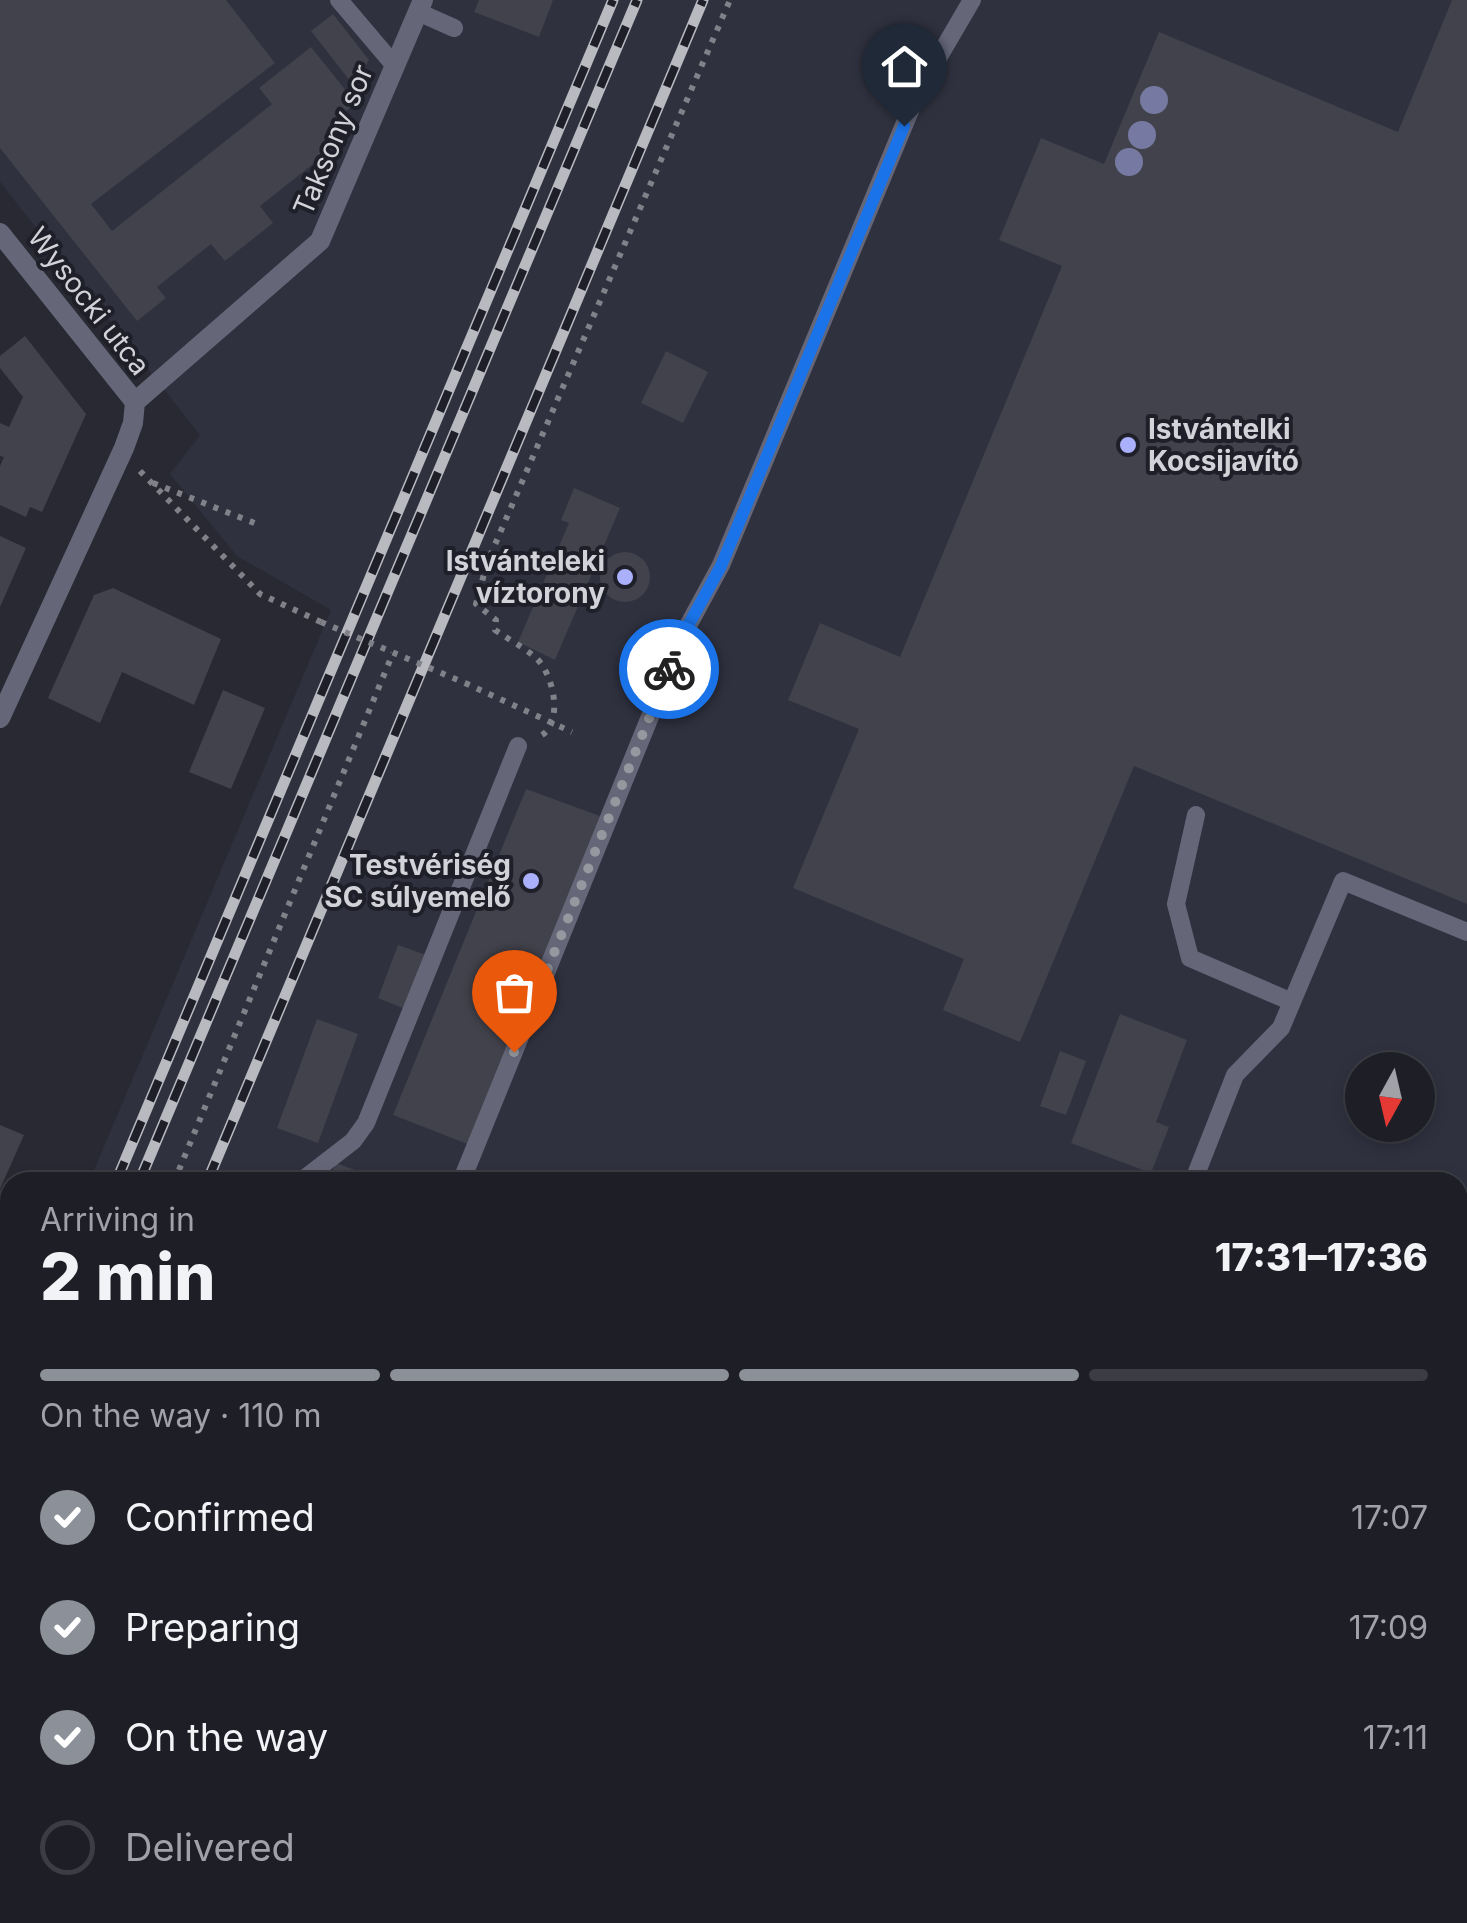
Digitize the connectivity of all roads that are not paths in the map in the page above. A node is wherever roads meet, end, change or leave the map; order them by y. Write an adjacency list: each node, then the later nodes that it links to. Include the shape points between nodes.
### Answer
1 (340, 0): 5 (lane)
2 (972, 0): 14 (lane, via 917,94 721,566 684,633)
3 (420, 6): 4 (lane); 5 (street, Taksony sor)
4 (454, 28)
5 (395, 66): 7 (street, Taksony sor, via 320,241)
6 (0, 233): 7 (street, Wysocki utca)
7 (134, 402): 8 (street, via 124,448)
8 (0, 718)
9 (518, 746): 13 (lane, via 366,1123)
10 (1196, 815): 12 (lane, via 1176,904 1190,958)
11 (1467, 932): 12 (lane, via 1343,880)
12 (1292, 1002): 15 (lane, via 1281,1028 1235,1075)
13 (313, 1172)
14 (465, 1172)
15 (1196, 1172)

